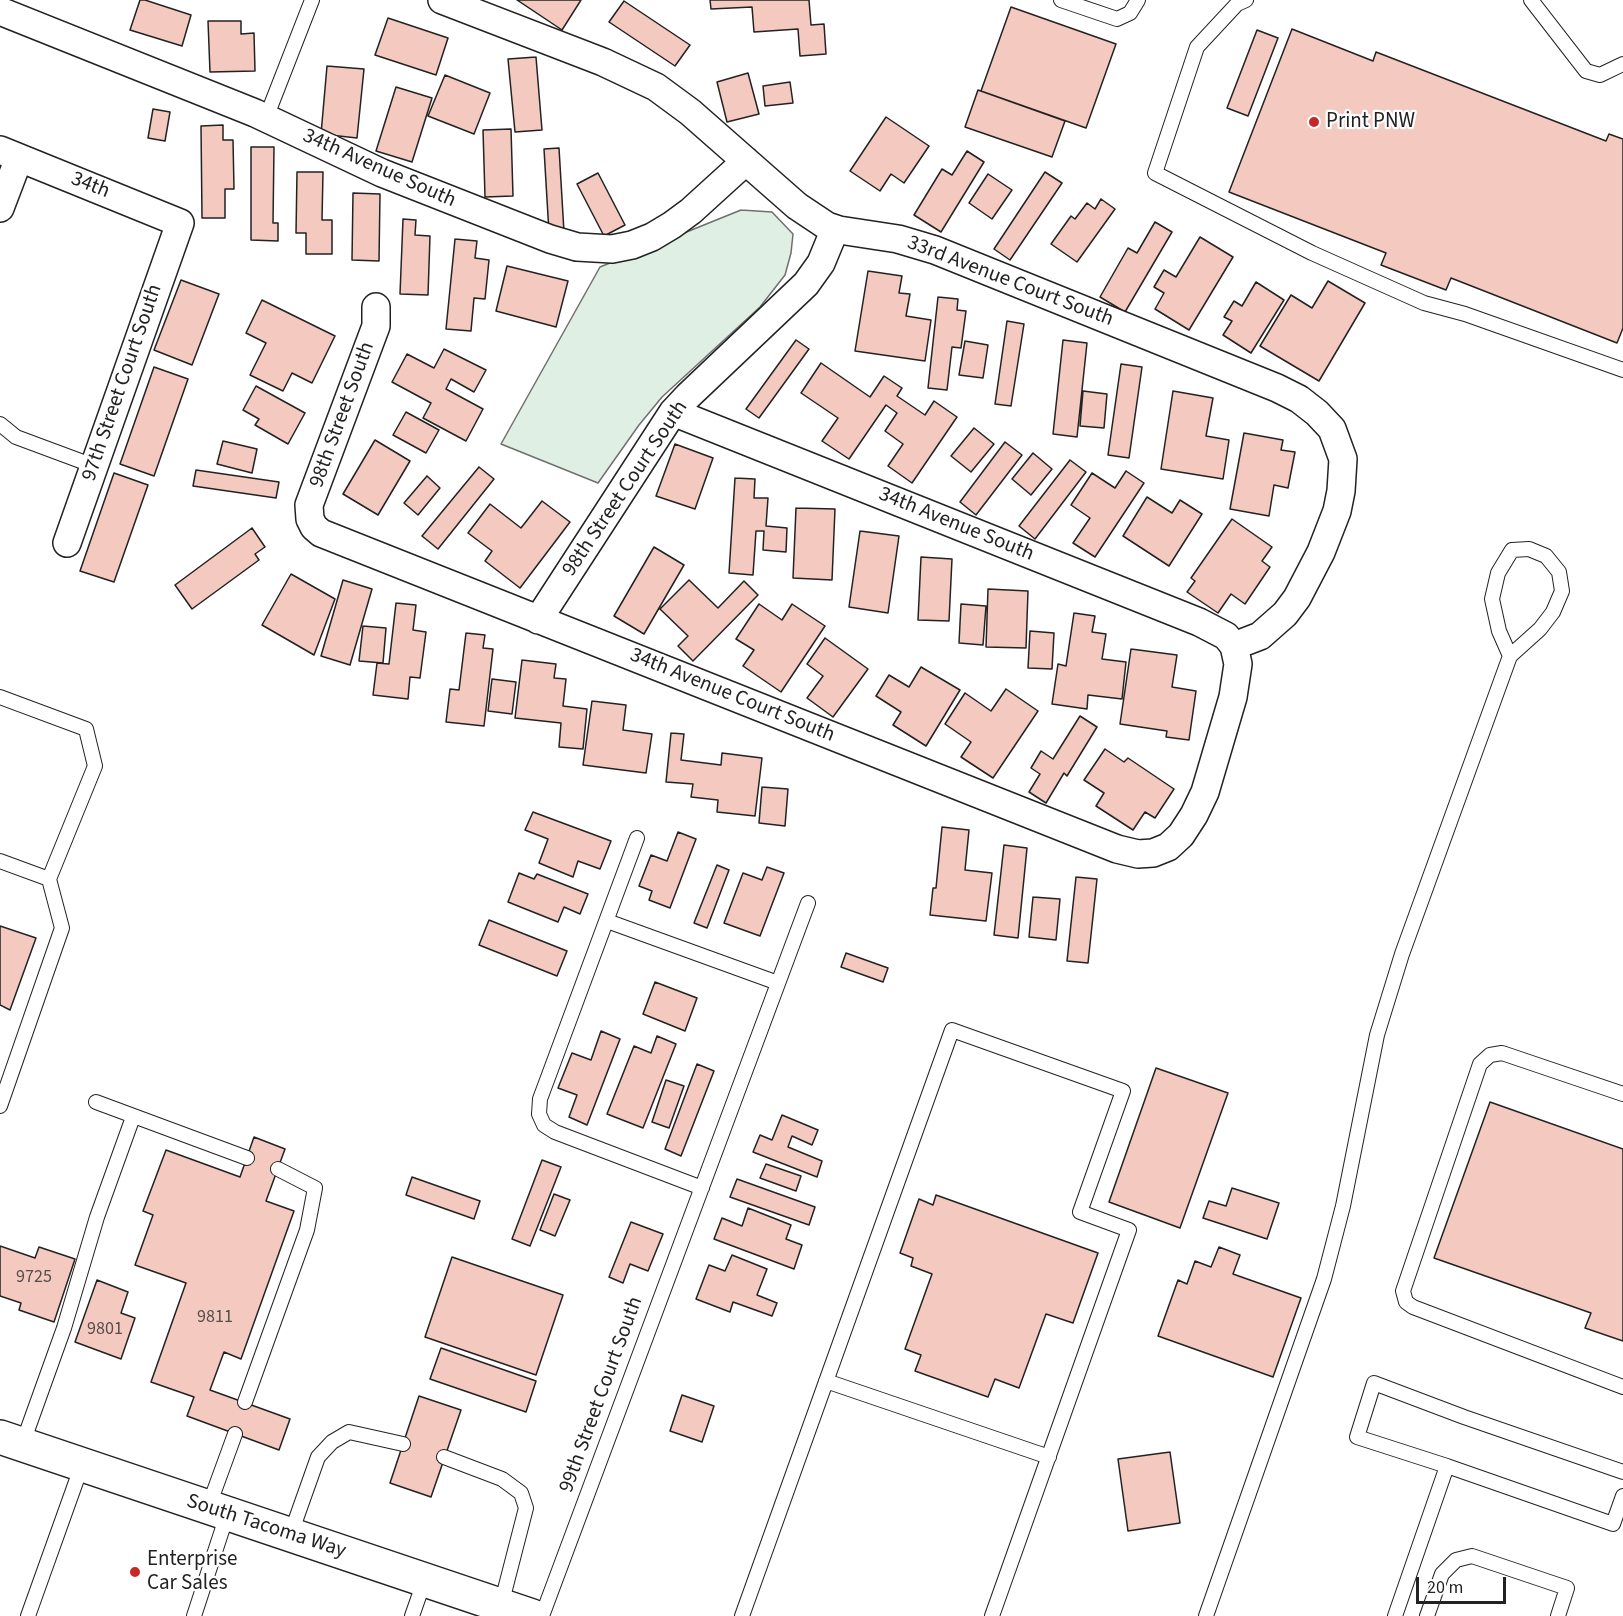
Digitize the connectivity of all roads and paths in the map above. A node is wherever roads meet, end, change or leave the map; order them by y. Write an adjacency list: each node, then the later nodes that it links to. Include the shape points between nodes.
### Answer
1 (312, 0): 9 (lane)
2 (441, 0): 11 (street, 33rd Avenue Court South, via 644,81 676,101)
3 (1061, 0): 4 (lane, via 1117,19 1130,13)
4 (1138, 0)
5 (1246, 0): 16 (lane, via 1237,4 1197,47 1155,172 1312,252 1424,303)
6 (1531, 0): 8 (lane, via 1586,71 1600,75)
7 (0, 11): 9 (street, 34th Avenue South)
8 (1623, 64)
9 (266, 118): 11 (street, 34th Avenue South, via 392,177 549,239 587,248 621,247 662,231 691,211)
10 (10, 154): 12 (street); 13 (street, 34th)
11 (746, 161): 14 (street, 33rd Avenue Court South, via 805,212)
12 (0, 208)
13 (180, 223): 19 (street, 97th Street Court South)
14 (835, 229): 17 (street, 98th Street Court South, via 821,263 806,284); 23 (street, 33rd Avenue Court South, via 919,245 1277,388 1317,413 1332,429 1343,459 1337,511 1297,598 1285,614 1260,636)
15 (376, 307): 20 (street, 98th Street South, via 376,326 309,505)
16 (1623, 370)
17 (673, 412): 22 (street, 98th Street Court South); 23 (street, 34th Avenue South, via 1206,624)
18 (0, 424): 19 (lane, via 16,437)
19 (94, 466): 21 (street, 97th Street Court South)
20 (311, 523): 22 (street, 34th Avenue Court South, via 324,535)
21 (67, 543)
22 (538, 620): 23 (street, 34th Avenue Court South, via 1138,854 1171,845 1194,815 1205,792 1236,686 1238,664)
23 (1234, 646)
24 (1510, 656): 24 (lane, via 1540,629 1562,591 1559,572 1546,556 1529,549 1512,550 1498,573 1492,599); 62 (lane, via 1402,954 1377,1035 1324,1280)
25 (0, 697): 28 (lane, via 86,729 95,766)
26 (637, 838): 30 (lane)
27 (0, 861): 28 (lane)
28 (49, 879): 34 (lane, via 62,928)
29 (808, 903): 31 (lane, 99th Street Court South)
30 (607, 921): 31 (lane); 38 (lane, via 540,1099 540,1117 555,1132)
31 (778, 983): 38 (lane, 99th Street Court South)
32 (1623, 1094): 40 (lane, via 1502,1053 1490,1055 1480,1064 1403,1291 1406,1302 1413,1307)
33 (96, 1102): 35 (lane)
34 (0, 1106)
35 (133, 1116): 36 (lane); 43 (lane, via 64,1328)
36 (247, 1158)
37 (278, 1169): 41 (lane, via 315,1188 307,1230)
38 (702, 1188): 59 (lane, 99th Street Court South)
39 (826, 1381): 46 (lane); 46 (lane, via 951,1030 1123,1091 1080,1212 1130,1230); 60 (lane)
40 (1623, 1387)
41 (245, 1402)
42 (235, 1434): 51 (lane)
43 (11, 1441): 47 (main road, South Tacoma Way)
44 (403, 1444): 52 (lane, via 349,1432 332,1442 318,1456)
45 (444, 1457): 54 (lane, via 502,1479 520,1494 526,1508)
46 (1048, 1457): 61 (lane)
47 (82, 1465): 51 (main road, South Tacoma Way); 55 (lane)
48 (1447, 1466): 49 (lane, via 1357,1437 1374,1383); 50 (lane, via 1613,1524); 63 (lane)
49 (1623, 1472)
50 (1623, 1496)
51 (218, 1512): 52 (main road, South Tacoma Way); 56 (lane)
52 (290, 1536): 53 (main road, South Tacoma Way)
53 (425, 1579): 54 (main road, South Tacoma Way); 57 (lane)
54 (501, 1605): 58 (main road, South Tacoma Way)
55 (28, 1616)
56 (194, 1616)
57 (412, 1616)
58 (532, 1616)
59 (542, 1616)
60 (742, 1616)
61 (992, 1616)
62 (1206, 1616)
63 (1395, 1616)
64 (1427, 1616): 65 (lane, via 1442,1575 1456,1560 1472,1556 1567,1588)
65 (1558, 1616)

